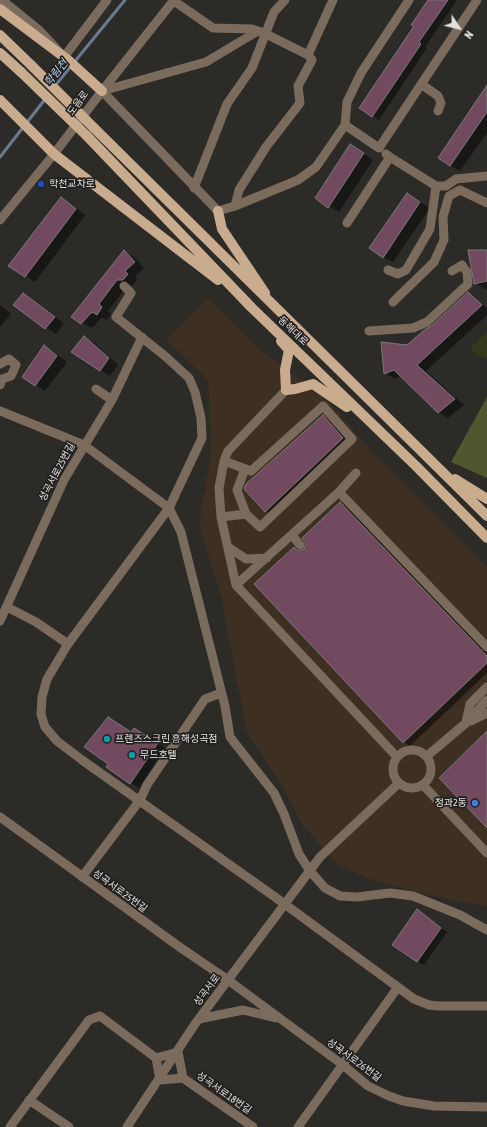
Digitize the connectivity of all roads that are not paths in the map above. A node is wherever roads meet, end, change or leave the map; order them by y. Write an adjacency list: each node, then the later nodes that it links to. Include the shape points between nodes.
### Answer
1 (2, 0): 13 (street, via 40,31)
2 (107, 0): 13 (street)
3 (174, 0): 9 (street, via 213,28 252,29); 15 (street, 도음로)
4 (284, 0): 9 (street)
5 (334, 0): 12 (street)
6 (409, 0): 18 (street, via 361,73 348,102)
7 (477, 0): 14 (street)
8 (0, 9): 13 (main road)
9 (261, 32): 12 (street); 15 (street, via 206,62); 25 (street, via 252,68 227,104)
10 (0, 35): 19 (main road, bridge, via 31,64)
11 (0, 53): 19 (main road, bridge)
12 (308, 55): 27 (street, via 312,60 298,86 300,103 266,147 239,190)
13 (66, 59): 15 (main road)
14 (421, 84): 17 (street, via 438,96 441,103); 20 (street)
15 (102, 91): 21 (street, 도음로); 25 (street)
16 (0, 100): 21 (main road)
17 (438, 111)
18 (345, 125): 20 (street); 27 (street, via 316,166 298,180)
19 (90, 132): 35 (main road, 동해대로); 36 (main road)
20 (379, 148): 22 (street)
21 (54, 154): 29 (street, 도음로); 35 (main road, via 187,254)
22 (390, 157): 24 (street); 30 (street)
23 (487, 173): 24 (street, via 456,179 446,186)
24 (436, 186): 31 (street, via 430,229 406,270 398,274)
25 (194, 188): 28 (street)
26 (487, 203): 34 (street, via 460,190 449,196 444,217 444,240 434,262)
27 (236, 206): 28 (street)
28 (218, 211): 36 (main road, via 222,229)
29 (0, 220)
30 (346, 223)
31 (388, 270)
32 (452, 271): 37 (street, via 462,265 467,272 468,284 427,322 413,328)
33 (124, 286): 38 (street, via 131,293 116,317)
34 (394, 302)
35 (252, 308): 42 (main road, via 289,350 285,370); 45 (main road, 동해대로)
36 (278, 311): 49 (main road)
37 (369, 331)
38 (142, 337): 43 (street, 성곡서로25번길); 53 (street, via 189,378 201,418 202,438)
39 (0, 365): 40 (street, via 5,359 16,365 11,376)
40 (1, 380)
41 (96, 390): 43 (street)
42 (286, 390): 45 (main road, via 313,384); 47 (street, via 228,451)
43 (112, 400): 46 (street, 성곡서로25번길)
44 (0, 411): 46 (street)
45 (369, 422): 58 (main road, 동해대로)
46 (84, 445): 53 (street); 63 (street, 성곡서로25번길, via 44,522)
47 (224, 461): 48 (street); 56 (street, via 219,488)
48 (245, 469): 54 (street, via 237,490); 54 (street, via 251,471 323,406 352,439 260,527)
49 (438, 469): 52 (main road); 55 (main road)
50 (356, 473): 51 (street)
51 (339, 492): 57 (street); 66 (street)
52 (487, 499)
53 (169, 508): 65 (street); 68 (street, via 181,532)
54 (246, 514): 56 (street)
55 (487, 516)
56 (221, 517): 60 (street)
57 (292, 535): 59 (street); 61 (street)
58 (487, 538)
59 (300, 545)
60 (228, 547): 61 (street, via 246,559); 62 (street)
61 (267, 558): 62 (street)
62 (236, 585): 73 (street)
63 (7, 607): 64 (street, 성곡서로25번길); 65 (street, via 36,622)
64 (0, 621)
65 (68, 644): 76 (street, via 47,679 41,714 45,727 57,741)
66 (487, 647)
67 (487, 687): 71 (street, via 470,704)
68 (221, 693): 76 (street, via 205,699); 79 (street, via 230,737 274,793 299,854)
69 (487, 700): 71 (street)
70 (487, 713): 71 (street)
71 (466, 723): 72 (street)
72 (427, 756): 73 (street, via 415,750 402,753); 75 (street, via 431,774)
73 (398, 757): 74 (street, via 393,768)
74 (399, 783): 75 (street, via 411,788); 79 (street, 성곡서로, via 320,857)
75 (423, 785): 78 (street)
76 (140, 800): 80 (street); 81 (street)
77 (0, 817): 80 (street, 성곡서로25번길)
78 (487, 853)
79 (310, 871): 81 (street, 성곡서로); 82 (street, via 325,888 340,896 357,897 390,893 413,896 460,915)
80 (82, 877): 83 (street, 성곡서로25번길)
81 (285, 904): 83 (street, 성곡서로); 84 (street)
82 (487, 930)
83 (228, 980): 86 (street, 성곡서로); 87 (street, 성곡서로26번길)
84 (398, 988): 85 (street, via 429,1006); 90 (street)
85 (487, 1006)
86 (199, 1019): 87 (street, via 243,1010); 88 (street, 성곡서로)
87 (282, 1020): 90 (street, 성곡서로26번길)
88 (178, 1052): 89 (street); 91 (street, 성곡서로18번길); 92 (street, 성곡서로)
89 (156, 1058): 92 (street); 93 (street, via 100,1016 89,1020)
90 (343, 1065): 94 (street, 성곡서로26번길, via 368,1086 403,1101 434,1106); 99 (street)
91 (183, 1078): 92 (street, 성곡서로18번길); 98 (street, 성곡서로18번길)
92 (160, 1080): 97 (street, 성곡서로)
93 (29, 1100): 95 (street); 96 (street)
94 (487, 1107)
95 (10, 1127)
96 (69, 1127)
97 (127, 1127)
98 (253, 1127)
99 (298, 1127)

